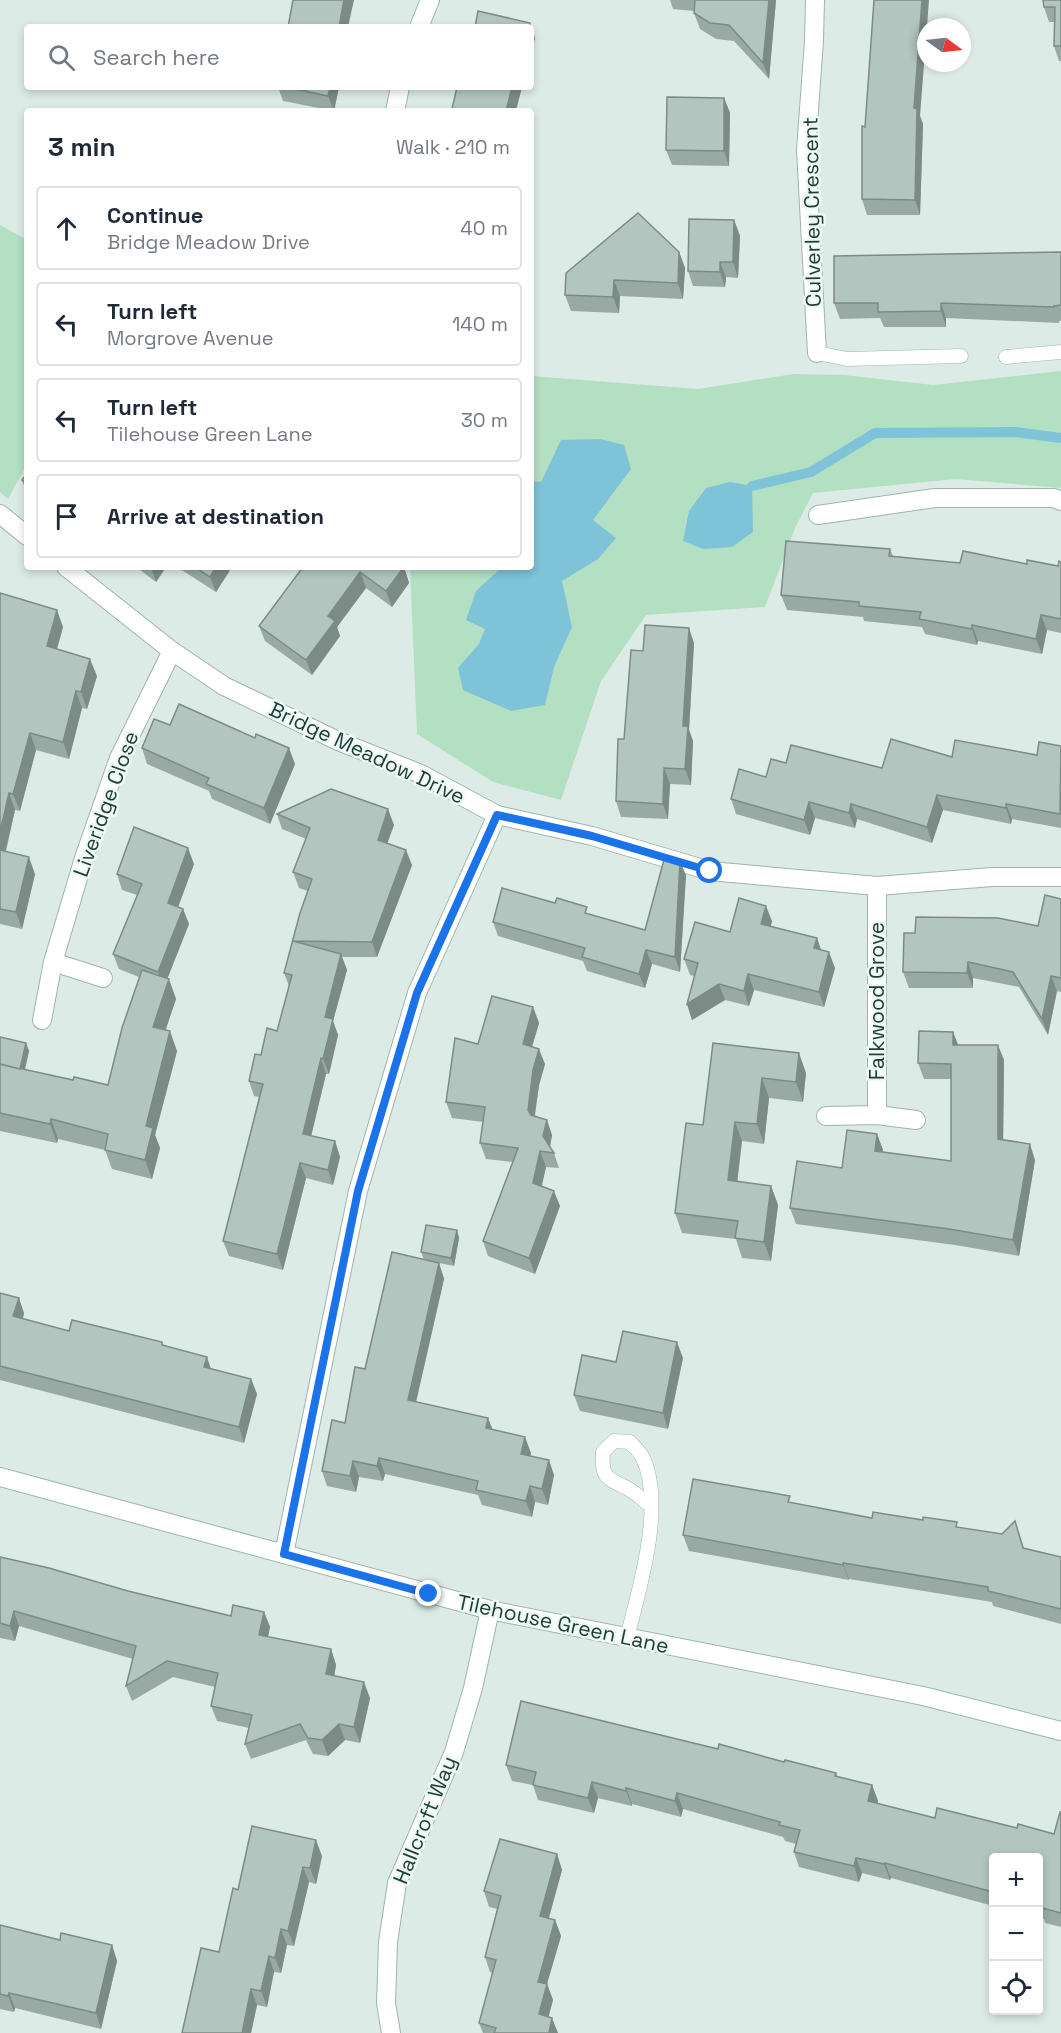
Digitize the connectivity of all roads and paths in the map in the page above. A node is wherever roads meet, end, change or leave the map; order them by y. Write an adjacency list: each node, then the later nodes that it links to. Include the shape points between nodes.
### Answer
1 (430, 0): 3 (street)
2 (815, 0): 7 (street, Culverley Crescent, via 806,150)
3 (419, 24)
4 (399, 90): 5 (street)
5 (396, 108)
6 (1061, 352): 9 (lane)
7 (817, 353): 8 (lane, via 847,359)
8 (961, 356)
9 (1005, 357)
10 (1061, 501): 12 (street, via 935,498)
11 (0, 514): 13 (street)
12 (818, 515)
13 (24, 534)
14 (70, 570): 15 (street, Bridge Meadow Drive)
15 (172, 651): 16 (street, Bridge Meadow Drive, via 224,686 338,741 421,774); 19 (street, Liveridge Close, via 119,758)
16 (497, 815): 18 (street, Bridge Meadow Drive, via 592,836 710,871); 27 (street, via 417,993 358,1191)
17 (1061, 877): 18 (street, Bridge Meadow Drive, via 992,877)
18 (877, 886): 22 (street, Falkwood Grove)
19 (53, 962): 20 (street); 21 (street, Liveridge Close)
20 (103, 978)
21 (42, 1020)
22 (877, 1115): 23 (street); 24 (street)
23 (826, 1116)
24 (916, 1120)
25 (0, 1477): 27 (street, Tilehouse Green Lane)
26 (651, 1506): 26 (lane, via 641,1454 630,1442 614,1441 603,1452 601,1469 610,1482 629,1489); 29 (lane, via 646,1561)
27 (284, 1554): 28 (street, Tilehouse Green Lane)
28 (490, 1610): 29 (street, Tilehouse Green Lane); 31 (street, Hallcroft Way, via 454,1752 397,1883 388,1942 386,2003)
29 (627, 1638): 30 (street, Tilehouse Green Lane, via 923,1696)
30 (1061, 1731)
31 (391, 2033)

